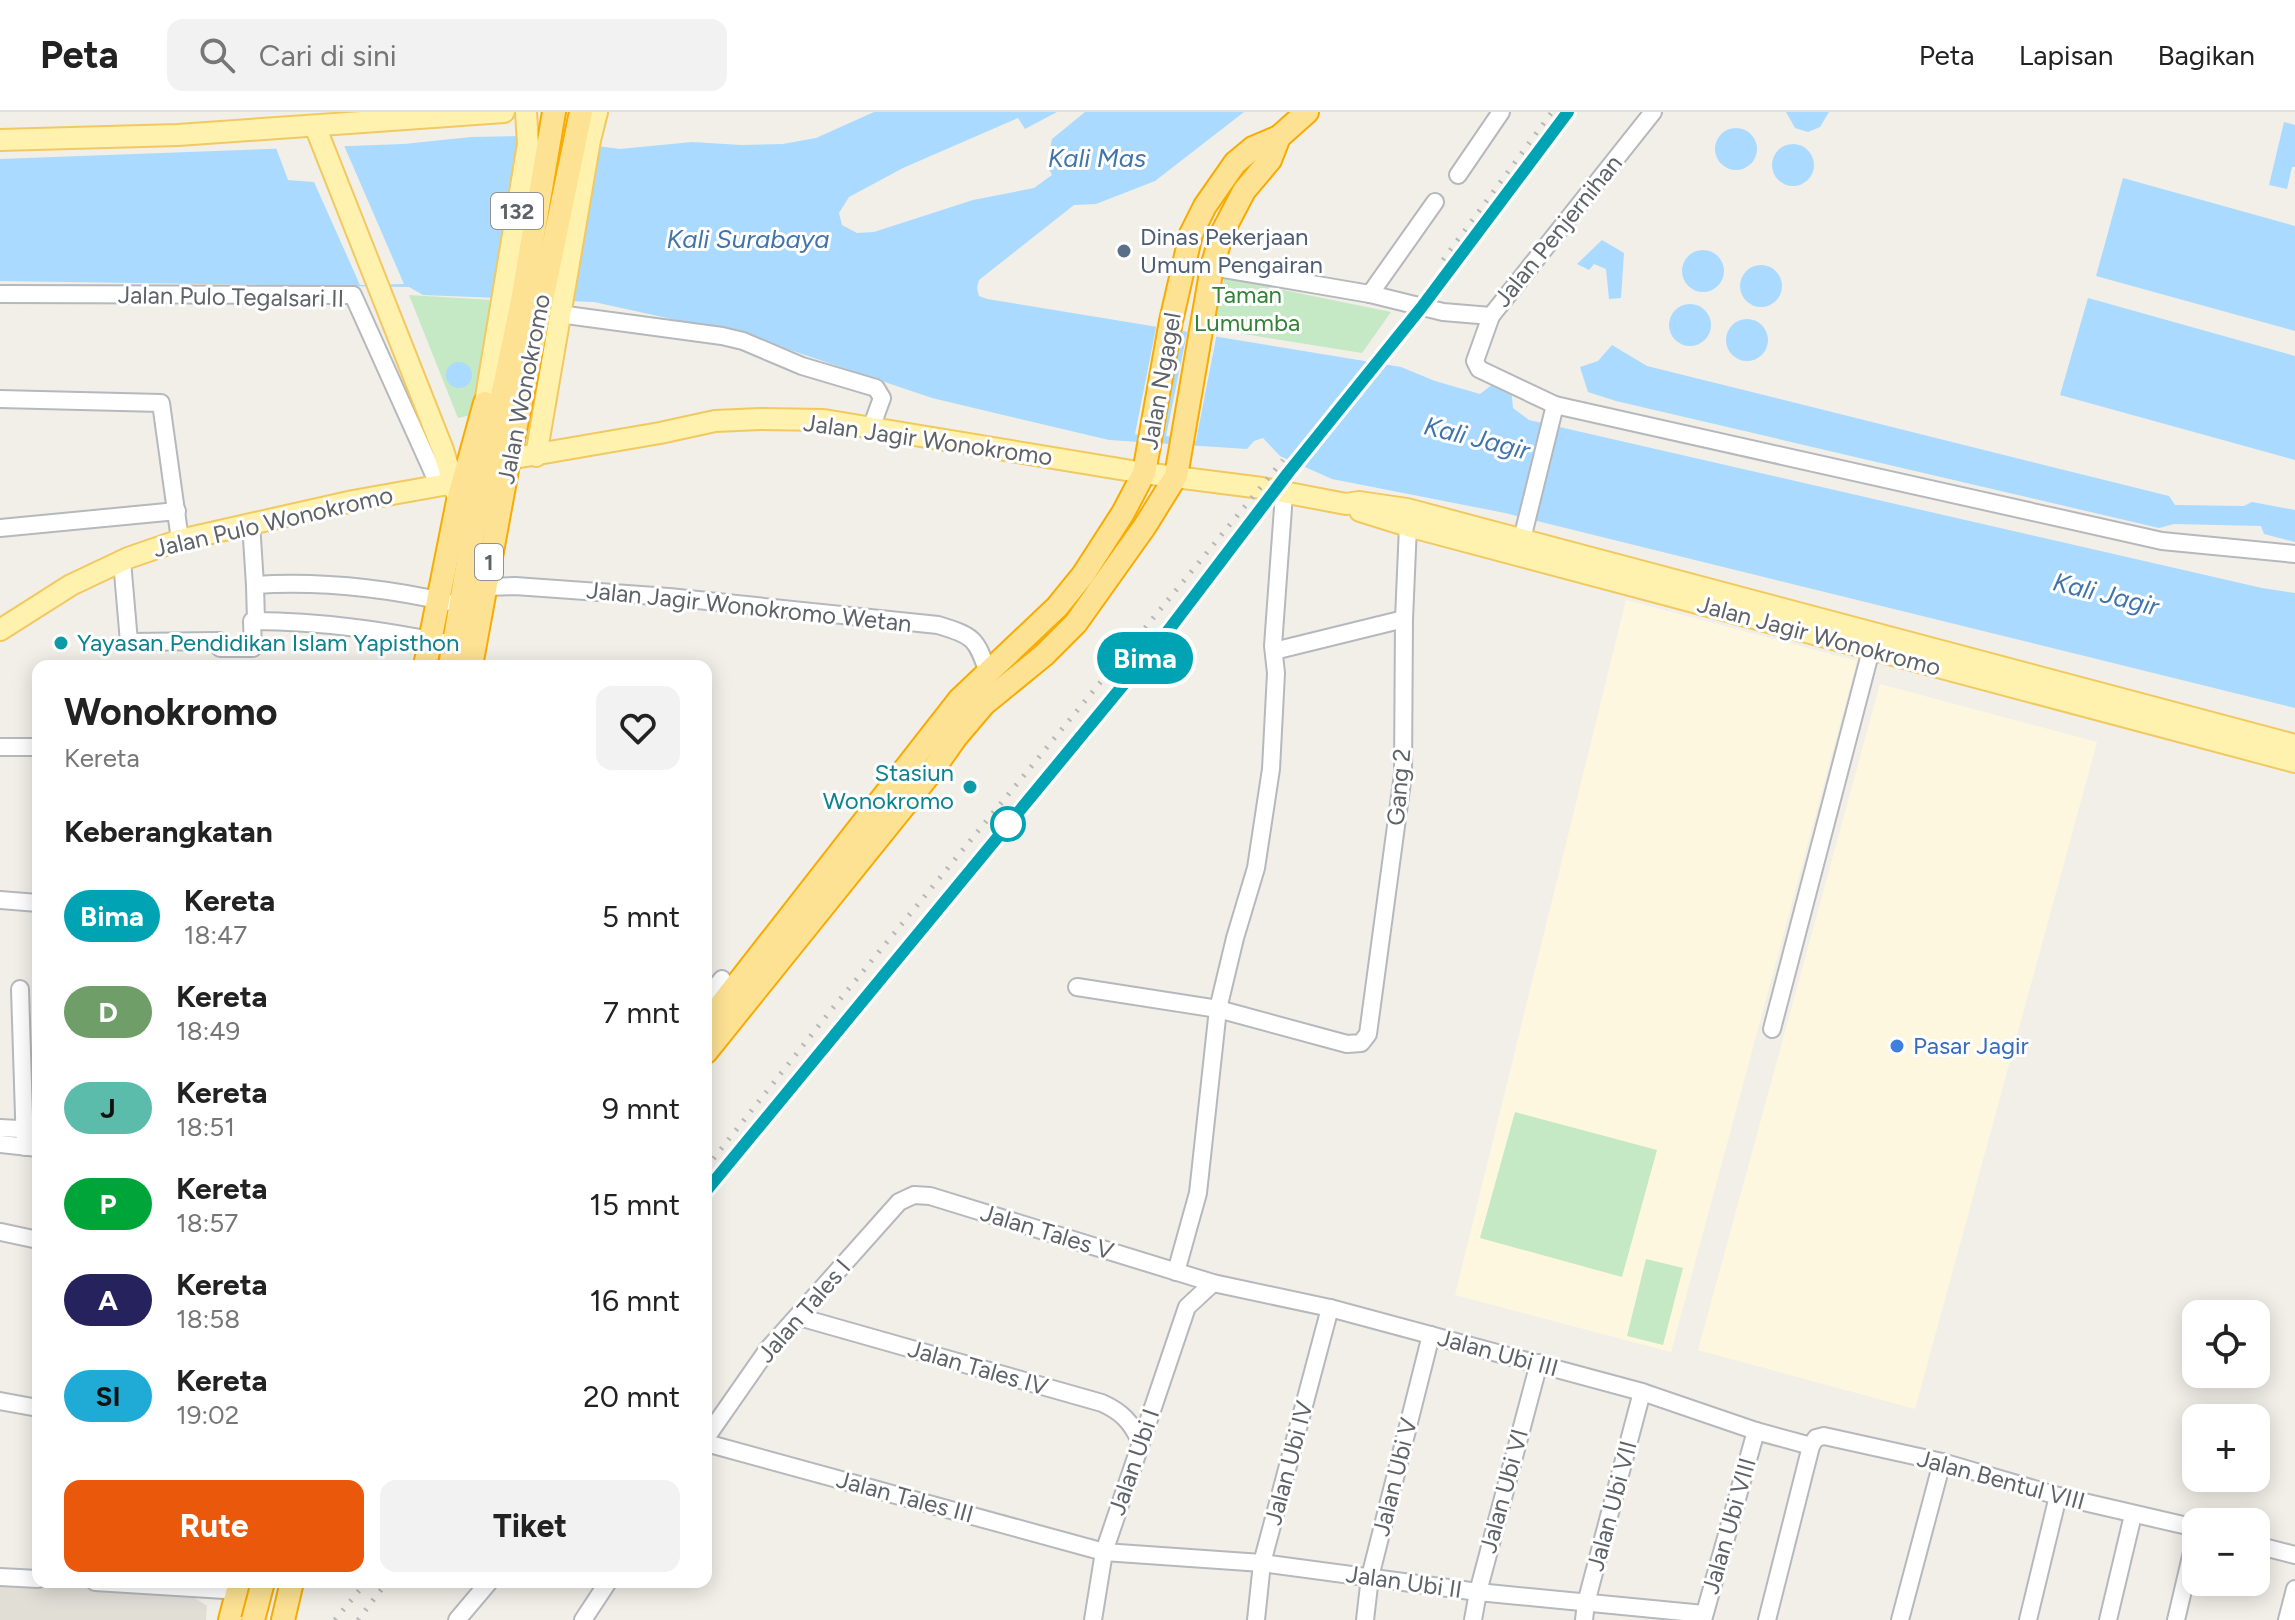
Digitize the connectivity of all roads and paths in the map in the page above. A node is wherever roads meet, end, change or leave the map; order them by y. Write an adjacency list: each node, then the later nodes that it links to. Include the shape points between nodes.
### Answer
1 (504, 112): 9 (main road)
2 (597, 112): 8 (main road)
3 (1307, 112): 10 (highway, Jalan Ngagel)
4 (1501, 112): 12 (street)
5 (1653, 112): 18 (street, Jalan Penjernihan)
6 (553, 115): 17 (highway, Jalan Wonokromo / 1)
7 (527, 118): 17 (main road, Jalan Wonokromo / 132)
8 (583, 125): 17 (highway, Jalan Wonokromo / 1)
9 (318, 133): 11 (main road); 27 (main road, via 438,437)
10 (1279, 137): 14 (highway, Jalan Ngagel, via 1270,160 1244,191 1222,233); 25 (highway, Jalan Ngagel, via 1243,155 1191,234)
11 (0, 140)
12 (1458, 175)
13 (1435, 202): 16 (street)
14 (1212, 267): 16 (street, Jalan Penjernihan); 26 (highway, Jalan Ngagel)
15 (0, 294): 27 (street, Jalan Pulo Tegalsari II, via 353,295)
16 (1370, 294): 18 (street, Jalan Penjernihan, via 1421,308)
17 (537, 305): 20 (main road, Jalan Wonokromo / 132); 22 (street, via 743,341 876,388 882,398); 23 (highway, Jalan Wonokromo / 1); 24 (main road, 1)
18 (1491, 316): 21 (street, via 1477,367)
19 (0, 399): 30 (street, via 161,403)
20 (485, 403): 23 (highway, 1); 27 (highway, Jalan Wonokromo / 1)
21 (1554, 410): 34 (street); 37 (street, via 2162,541)
22 (871, 428): 24 (main road, Jalan Jagir Wonokromo, via 824,420 715,421); 25 (main road, Jalan Jagir Wonokromo)
23 (501, 454): 24 (main road, Jalan Jagir Wonokromo); 36 (highway, Jalan Wonokromo / 1); 41 (highway, Jalan Wonokromo / 1)
24 (536, 456)
25 (1144, 473): 26 (main road, Jalan Jagir Wonokromo); 51 (highway, Jalan Ngagel, via 1074,586)
26 (1176, 476): 28 (main road, Jalan Jagir Wonokromo); 65 (highway, via 1076,623 984,704)
27 (450, 490): 31 (main road, Jalan Pulo Wonokromo); 36 (main road, 1); 49 (highway, Jalan Wonokromo / 1)
28 (1284, 494): 29 (main road, Jalan Jagir Wonokromo); 47 (street)
29 (1346, 504): 32 (main road, Jalan Jagir Wonokromo); 34 (main road, Jalan Jagir Wonokromo, via 1374,504)
30 (177, 511): 33 (street); 35 (street)
31 (251, 523): 35 (main road, Jalan Pulo Wonokromo); 40 (street)
32 (1408, 526): 39 (main road, Jalan Jagir Wonokromo); 43 (street, Gang 2)
33 (0, 528)
34 (1524, 530): 39 (main road, Jalan Jagir Wonokromo)
35 (180, 540): 38 (main road, Jalan Pulo Wonokromo)
36 (471, 544): 42 (highway, Jalan Wonokromo / 1)
37 (2295, 554)
38 (122, 561): 44 (street, via 129,642 219,641 220,648 253,648); 45 (main road, Jalan Pulo Wonokromo, via 71,585)
39 (1629, 576): 46 (main road, Jalan Jagir Wonokromo); 52 (main road, Jalan Jagir Wonokromo)
40 (255, 585): 42 (street, via 314,583); 44 (street)
41 (484, 587): 50 (highway, Jalan Wonokromo / 1); 51 (street, Jalan Jagir Wonokromo Wetan, via 669,597 938,625 975,640)
42 (460, 605): 48 (highway, Jalan Wonokromo / 1)
43 (1404, 619): 47 (street); 63 (street, Gang 2, via 1403,774 1368,1034 1361,1043 1347,1044)
44 (256, 621): 48 (street, via 336,624)
45 (0, 630)
46 (1871, 650): 55 (main road, Jalan Jagir Wonokromo); 64 (street)
47 (1274, 651): 63 (street, via 1271,769 1256,868)
48 (451, 655)
49 (426, 660)
50 (472, 660)
51 (988, 673): 62 (highway, Jalan Ngagel, via 959,700)
52 (2295, 745)
53 (0, 747): 54 (street)
54 (32, 747)
55 (2295, 762)
56 (0, 900): 57 (street)
57 (32, 903)
58 (722, 979): 61 (street)
59 (1077, 987): 63 (street)
60 (20, 989): 67 (street)
61 (712, 1003)
62 (712, 1007)
63 (1218, 1009): 73 (street, via 1198,1193)
64 (1772, 1029)
65 (712, 1045)
66 (0, 1128): 67 (street)
67 (32, 1130): 69 (street)
68 (0, 1144): 69 (street)
69 (32, 1148)
70 (914, 1195): 73 (street, Jalan Tales V); 77 (street, Jalan Tales I, via 899,1202)
71 (1, 1232): 72 (street)
72 (32, 1239)
73 (1179, 1267): 74 (street, Jalan Ubi III); 75 (street, Jalan Ubi I)
74 (1213, 1283): 75 (street, Jalan Ubi I); 76 (street, Jalan Ubi III)
75 (1187, 1307): 85 (street, Jalan Ubi I)
76 (1330, 1308): 78 (street, Jalan Ubi III); 95 (street, Jalan Ubi IV)
77 (799, 1317): 83 (street, Jalan Tales I, via 768,1349); 85 (street, Jalan Tales IV, via 1102,1403 1131,1422)
78 (1431, 1335): 79 (street, Jalan Ubi III); 97 (street, Jalan Ubi V)
79 (1539, 1363): 80 (street, Jalan Ubi III); 106 (street, Jalan Ubi VI)
80 (1642, 1392): 84 (street, Jalan Ubi III); 108 (street, Jalan Ubi VII)
81 (0, 1401): 82 (street)
82 (32, 1407)
83 (712, 1431)
84 (1756, 1431): 87 (street, Jalan Ubi III); 109 (street, Jalan Ubi VIII)
85 (1140, 1441): 93 (street, Jalan Ubi I)
86 (712, 1442): 93 (street, Jalan Tales III)
87 (1811, 1446): 88 (street, Jalan Bentul VIII, via 1824,1436); 120 (street)
88 (1942, 1462): 89 (street, Jalan Bentul VIII); 121 (street)
89 (2058, 1496): 90 (street, Jalan Bentul VIII); 122 (street)
90 (2133, 1515): 91 (street, Jalan Bentul VIII); 123 (street)
91 (2182, 1525)
92 (2270, 1549): 94 (street)
93 (1104, 1552): 95 (street, Jalan Ubi II); 116 (street, Jalan Ubi I)
94 (2295, 1555)
95 (1262, 1563): 97 (street, Jalan Ubi II); 117 (street, Jalan Ubi IV)
96 (0, 1577): 98 (street)
97 (1370, 1577): 106 (street, Jalan Ubi II); 118 (street, Jalan Ubi V)
98 (32, 1579)
99 (230, 1588): 110 (highway)
100 (231, 1588): 111 (highway)
101 (261, 1588): 113 (highway, bridge)
102 (266, 1588): 112 (highway)
103 (484, 1588): 114 (street)
104 (604, 1588): 115 (street)
105 (2295, 1589): 125 (street)
106 (1478, 1592): 108 (street, Jalan Ubi II); 119 (street, Jalan Ubi VI)
107 (2182, 1594): 124 (street)
108 (1585, 1612): 109 (street, Jalan Ubi II)
109 (1704, 1617)
110 (218, 1620)
111 (230, 1620)
112 (245, 1620)
113 (253, 1620)
114 (457, 1620)
115 (583, 1620)
116 (1093, 1620)
117 (1256, 1620)
118 (1365, 1620)
119 (1473, 1620)
120 (1767, 1620)
121 (1900, 1620)
122 (2028, 1620)
123 (2108, 1620)
124 (2176, 1620)
125 (2287, 1620)

